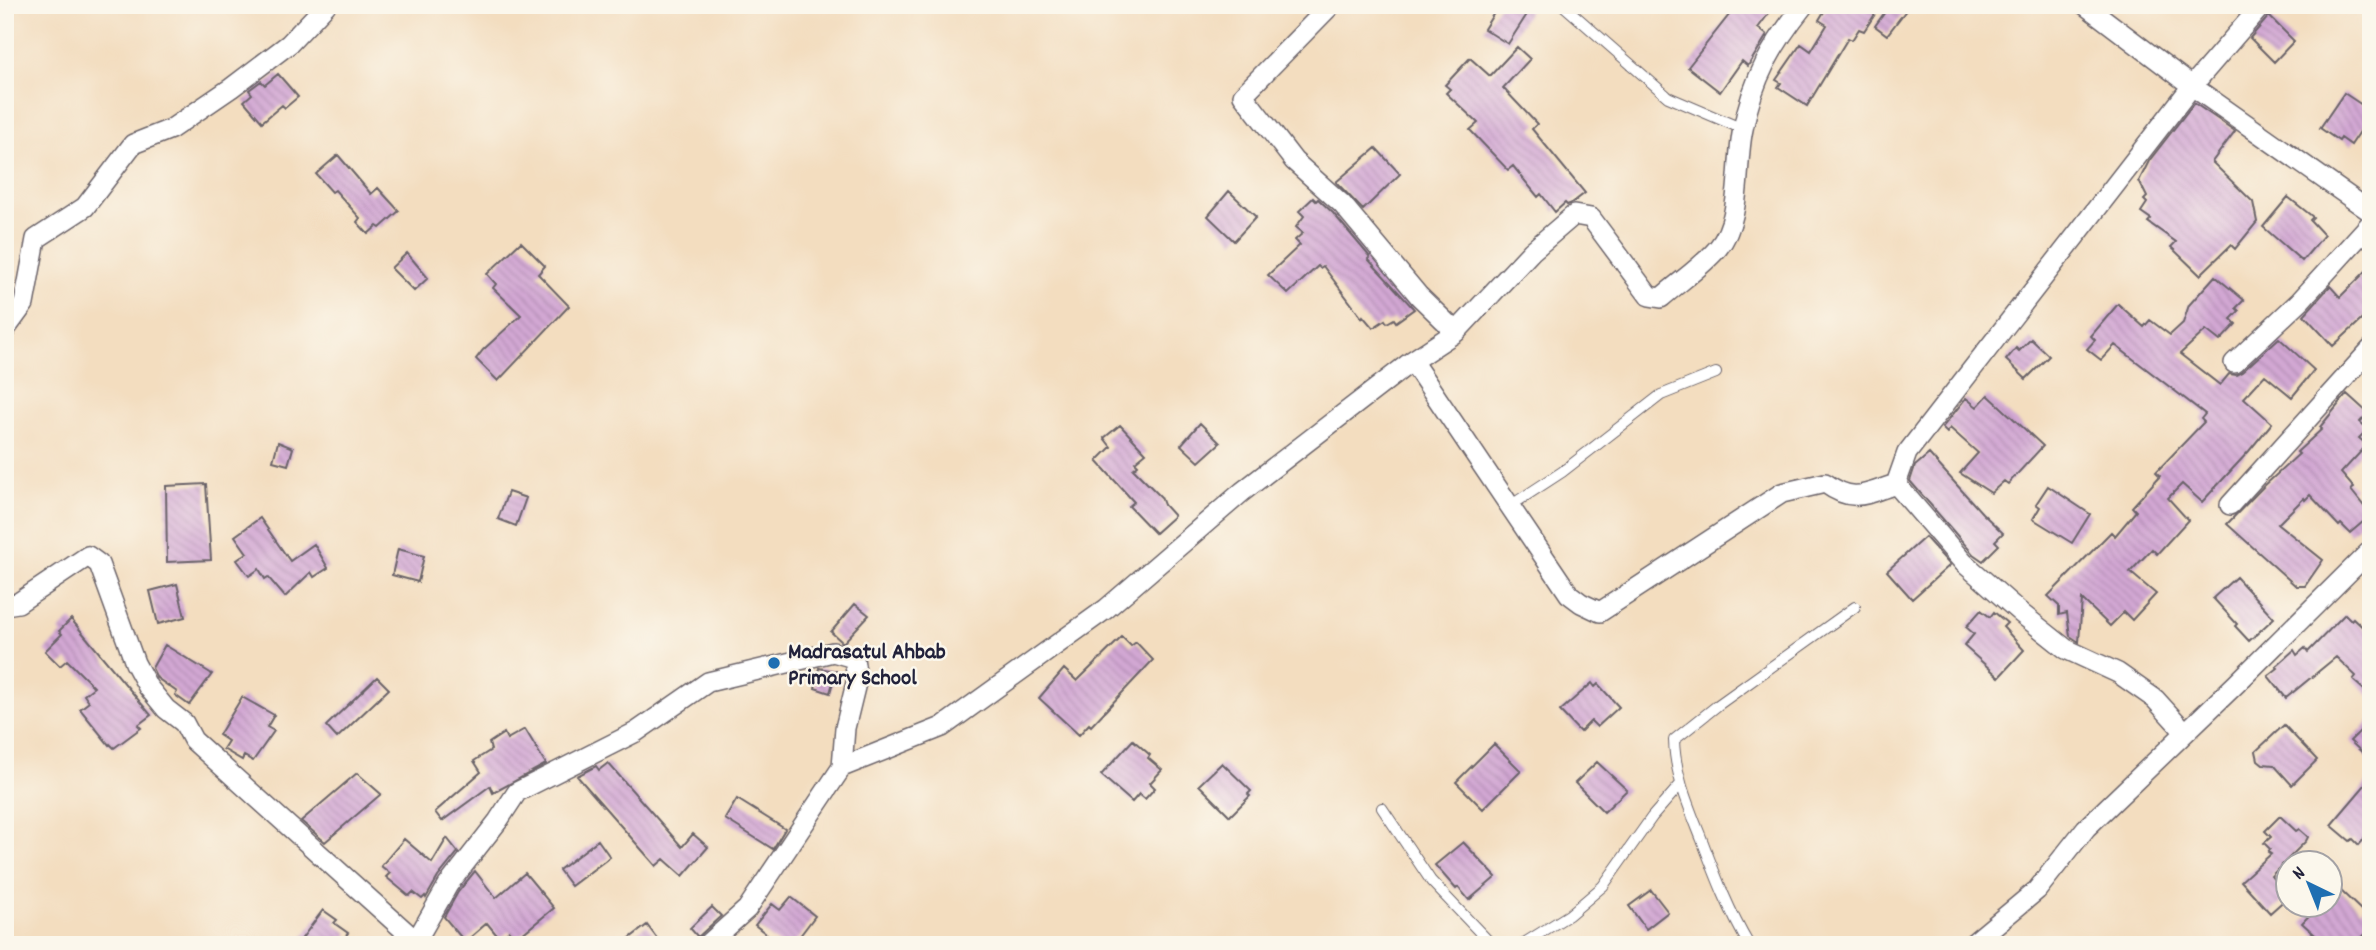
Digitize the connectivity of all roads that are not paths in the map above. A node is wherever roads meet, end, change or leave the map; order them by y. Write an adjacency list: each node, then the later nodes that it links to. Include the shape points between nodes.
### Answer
1 (326, 5): 11 (street, via 289,44 230,88 171,129 133,144 85,207 36,239 24,304)
2 (1331, 5): 12 (street, via 1243,95 1294,161 1342,204 1419,296)
3 (1563, 5): 8 (lane, via 1668,97)
4 (2085, 5): 7 (street)
5 (2262, 5): 7 (street)
6 (1796, 9): 8 (street, via 1760,68)
7 (2192, 86): 9 (street); 17 (street, via 1907,453)
8 (1743, 129): 12 (street, via 1733,216 1719,247 1661,298 1648,296 1591,218 1574,215 1532,251)
9 (2371, 212)
10 (2371, 223): 15 (street, via 2300,301)
11 (5, 330)
12 (1456, 332): 14 (street)
13 (2371, 349): 18 (street)
14 (1412, 361): 19 (street); 24 (street, via 1242,492 1106,609 942,727)
15 (2234, 363)
16 (1716, 373): 19 (lane, via 1661,395)
17 (1896, 484): 19 (street, via 1855,498 1825,483 1782,493 1600,612 1569,594); 23 (street, via 1964,563 2022,614 2066,649 2118,673 2155,699)
18 (2230, 505)
19 (1510, 506)
20 (2371, 550): 23 (street)
21 (5, 604): 27 (street, via 18,603 88,556 99,564 135,663 166,709 184,723 193,740)
22 (1855, 607): 25 (lane, via 1674,740)
23 (2185, 733): 32 (street, via 2086,828 2037,890)
24 (842, 767): 27 (street, via 845,728 858,679 854,658 834,652 708,682 636,732 517,792 448,885); 28 (street, via 747,909)
25 (1680, 785): 30 (lane, via 1603,886 1569,915); 31 (lane, via 1730,914)
26 (1382, 808): 29 (lane, via 1431,881)
27 (420, 943)
28 (707, 945)
29 (1492, 945)
30 (1521, 945)
31 (1749, 945)
32 (1971, 945)

